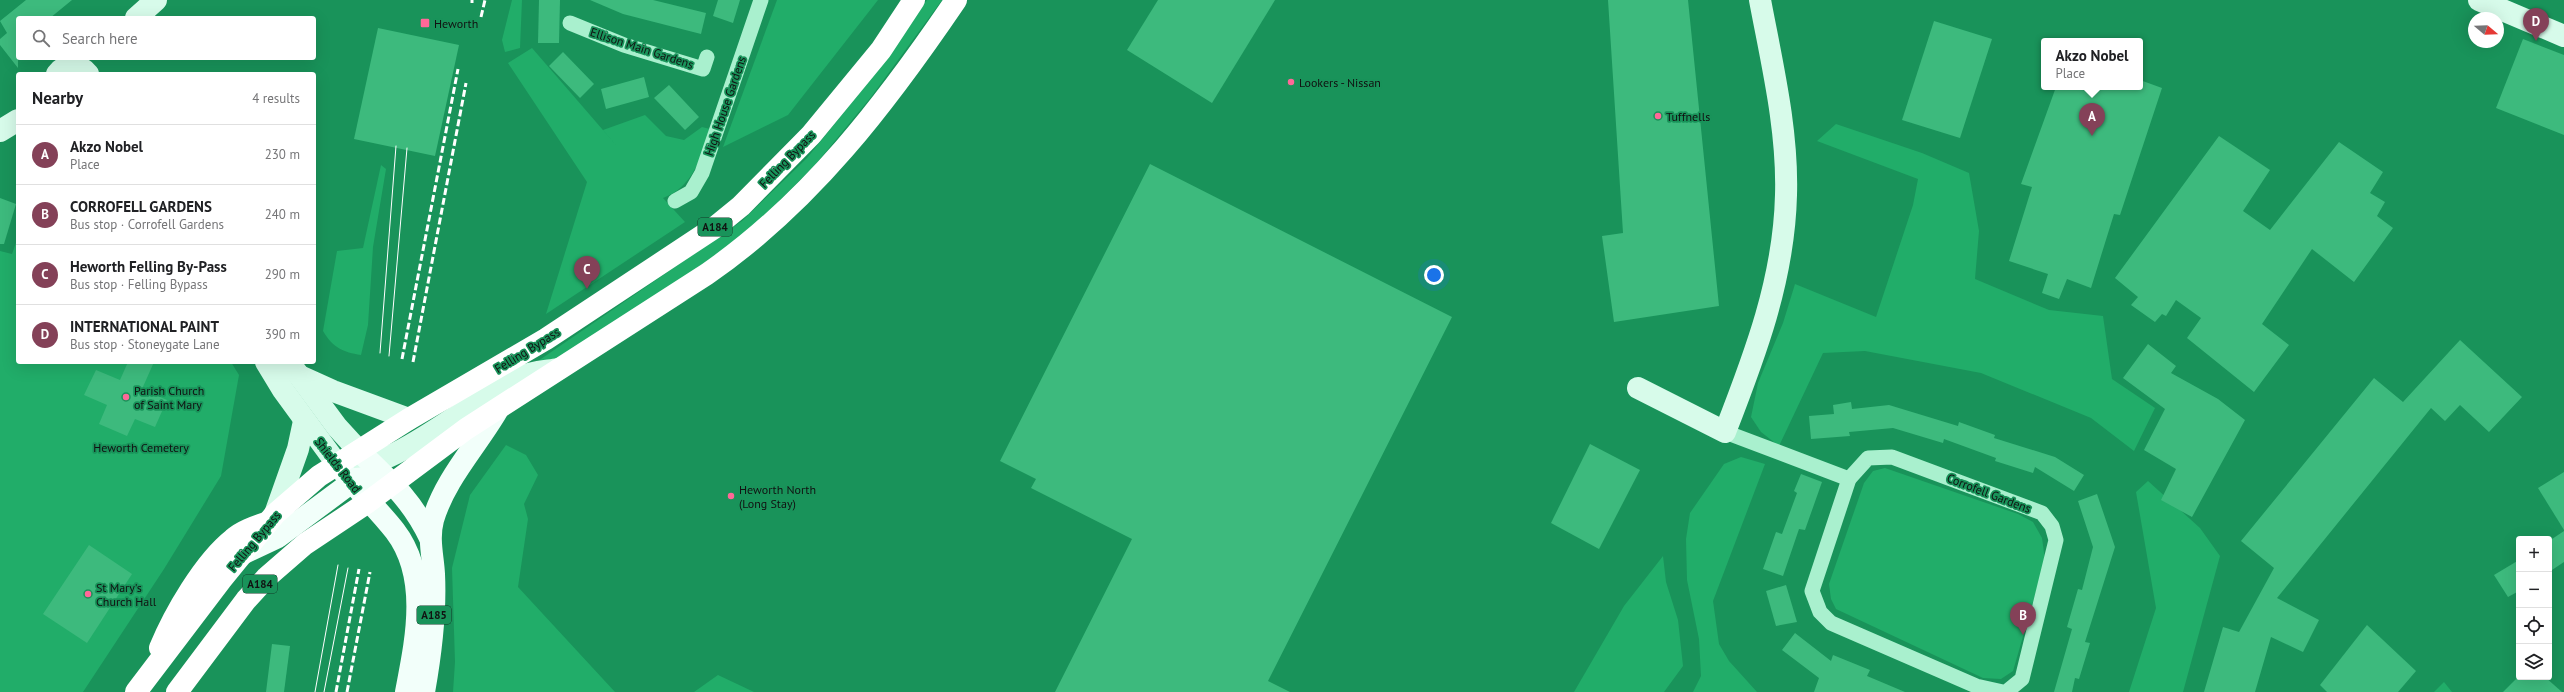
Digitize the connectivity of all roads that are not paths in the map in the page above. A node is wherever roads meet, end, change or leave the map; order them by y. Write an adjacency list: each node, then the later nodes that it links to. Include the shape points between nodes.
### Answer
1 (156, 0): 7 (main road)
2 (761, 0): 15 (street, High House Gardens, via 702,173 691,192)
3 (914, 0): 21 (highway, Felling Bypass / A184, via 881,50 844,97 780,168 736,210 672,257 546,339)
4 (956, 0): 18 (highway, A184, via 916,60 853,141 818,180 768,228 668,300)
5 (1760, 0): 23 (main road, via 1781,113 1786,195 1780,259 1768,314 1750,369)
6 (2479, 0): 9 (main road)
7 (138, 16)
8 (570, 23): 10 (street, Ellison Main Gardens, via 624,45 703,69)
9 (2564, 36)
10 (707, 57)
11 (88, 67): 12 (main road, via 70,66)
12 (60, 72)
13 (16, 121): 14 (main road)
14 (0, 131)
15 (675, 201)
16 (267, 364): 22 (main road, Shields Road)
17 (295, 369): 21 (main road, via 333,391); 24 (main road, Shields Road, via 337,427)
18 (558, 369): 20 (highway, A184); 24 (main road, via 520,376 422,438)
19 (1638, 388): 23 (main road)
20 (497, 411): 28 (highway, A184, via 466,429); 31 (main road, A185, via 444,493)
21 (409, 419): 24 (highway, Felling Bypass / A184)
22 (304, 421): 25 (main road, Shields Road); 30 (main road, via 298,449)
23 (1724, 432): 26 (street)
24 (366, 457): 25 (highway, Felling Bypass / A184); 28 (main road, Shields Road)
25 (337, 464): 27 (main road, Shields Road); 30 (highway, Felling Bypass / A184, via 319,476)
26 (1849, 479): 37 (street, Corrofell Gardens, via 1812,591 1820,612 1831,623 1969,683); 37 (street, Corrofell Gardens, via 1868,458 1892,457 2042,513 2052,526 2056,540 2022,679)
27 (350, 482): 28 (main road, via 369,477); 29 (main road, Shields Road); 32 (main road, via 278,537)
28 (392, 484): 29 (highway, A184); 31 (main road, Shields Road / A185, via 415,510)
29 (368, 502): 34 (highway, A184, via 305,544 267,577); 35 (main road, Shields Road / A185, via 395,531 413,566 418,619)
30 (272, 518): 32 (highway, Felling Bypass / A184); 33 (highway, via 245,530 216,556 171,620)
31 (430, 538): 36 (main road, A185, via 434,574 434,624)
32 (242, 554): 33 (highway, Felling Bypass / A184)
33 (142, 684)
34 (177, 692)
35 (406, 692)
36 (424, 692)
37 (2004, 692)

